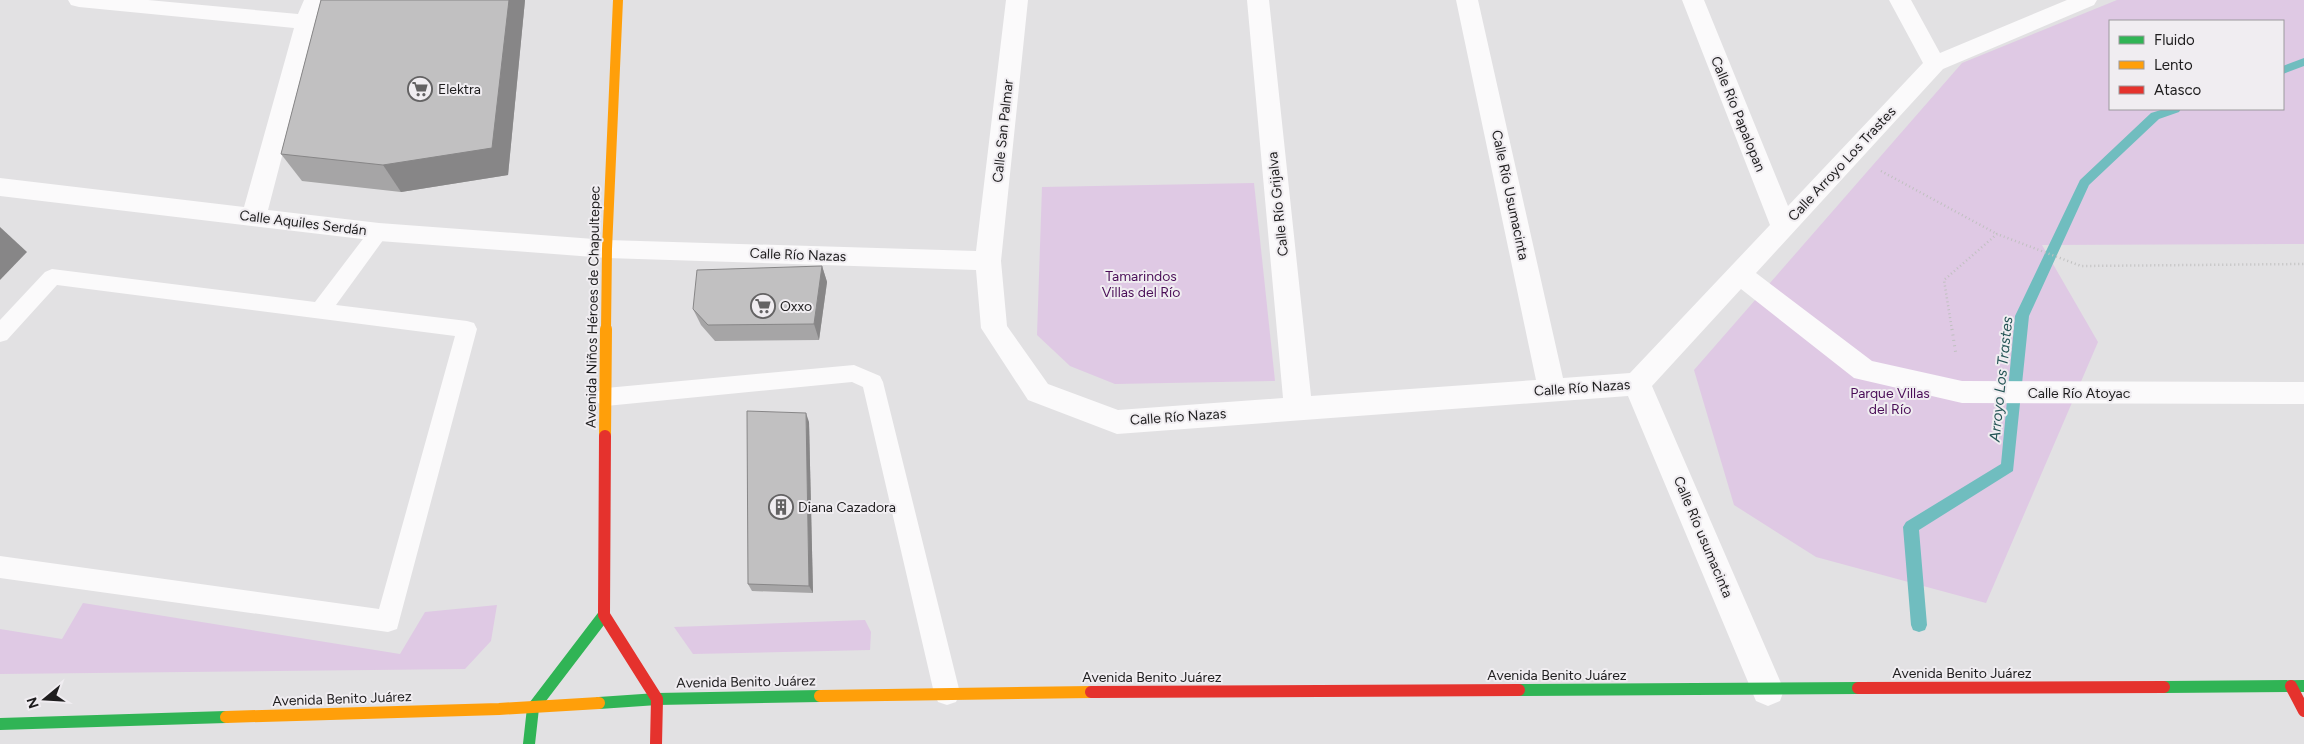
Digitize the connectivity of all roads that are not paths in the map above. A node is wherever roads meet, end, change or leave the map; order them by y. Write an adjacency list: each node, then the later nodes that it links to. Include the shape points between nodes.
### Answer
1 (78, 0): 10 (street)
2 (315, 0): 10 (street)
3 (618, 0): 16 (main road, Avenida Niños Héroes de Chapultepec)
4 (1017, 0): 17 (street, Calle San Palmar)
5 (1258, 0): 25 (street, Calle Río Grijalva)
6 (1467, 0): 22 (street, Calle Río Usumacinta)
7 (1693, 0): 14 (street, Calle Río Papalopan)
8 (1900, 0): 11 (street)
9 (2086, 0): 11 (street, Calle Arroyo Los Trastes)
10 (306, 22): 13 (street)
11 (1935, 64): 14 (street, Calle Arroyo Los Trastes)
12 (0, 187): 13 (street, Calle Aquiles Serdán)
13 (254, 217): 15 (street, Calle Aquiles Serdán)
14 (1784, 227): 18 (street, Calle Arroyo Los Trastes)
15 (379, 232): 16 (street, Calle Aquiles Serdán); 19 (lane)
16 (607, 249): 17 (street, Calle Río Nazas); 24 (main road, Avenida Niños Héroes de Chapultepec)
17 (988, 261): 25 (street, Calle Río Nazas, via 994,328 1038,392 1117,422)
18 (1740, 274): 21 (street, Calle Arroyo Los Trastes); 23 (street, Calle Río Atoyac, via 1864,370 1962,392)
19 (321, 310): 20 (lane, via 52,277); 26 (lane, via 467,329 388,621)
20 (0, 334)
21 (1637, 384): 22 (street, Calle Río Nazas); 30 (street, Calle Río usumacinta)
22 (1552, 390): 25 (street, Calle Río Nazas)
23 (2304, 393)
24 (606, 397): 27 (main road, Avenida Niños Héroes de Chapultepec); 31 (lane, via 854,373 872,382)
25 (1298, 409)
26 (0, 567)
27 (604, 615): 32 (main road); 33 (main road)
28 (2291, 686): 29 (main road, Avenida Benito Juárez); 30 (main road, Avenida Benito Juárez); 34 (main road)
29 (2304, 686)
30 (1768, 690): 31 (main road, Avenida Benito Juárez)
31 (947, 693): 32 (main road, Avenida Benito Juárez)
32 (657, 699): 33 (main road, Avenida Benito Juárez); 37 (main road)
33 (533, 708): 35 (main road, Avenida Benito Juárez); 36 (main road)
34 (2304, 710)
35 (0, 724)
36 (529, 744)
37 (656, 744)

